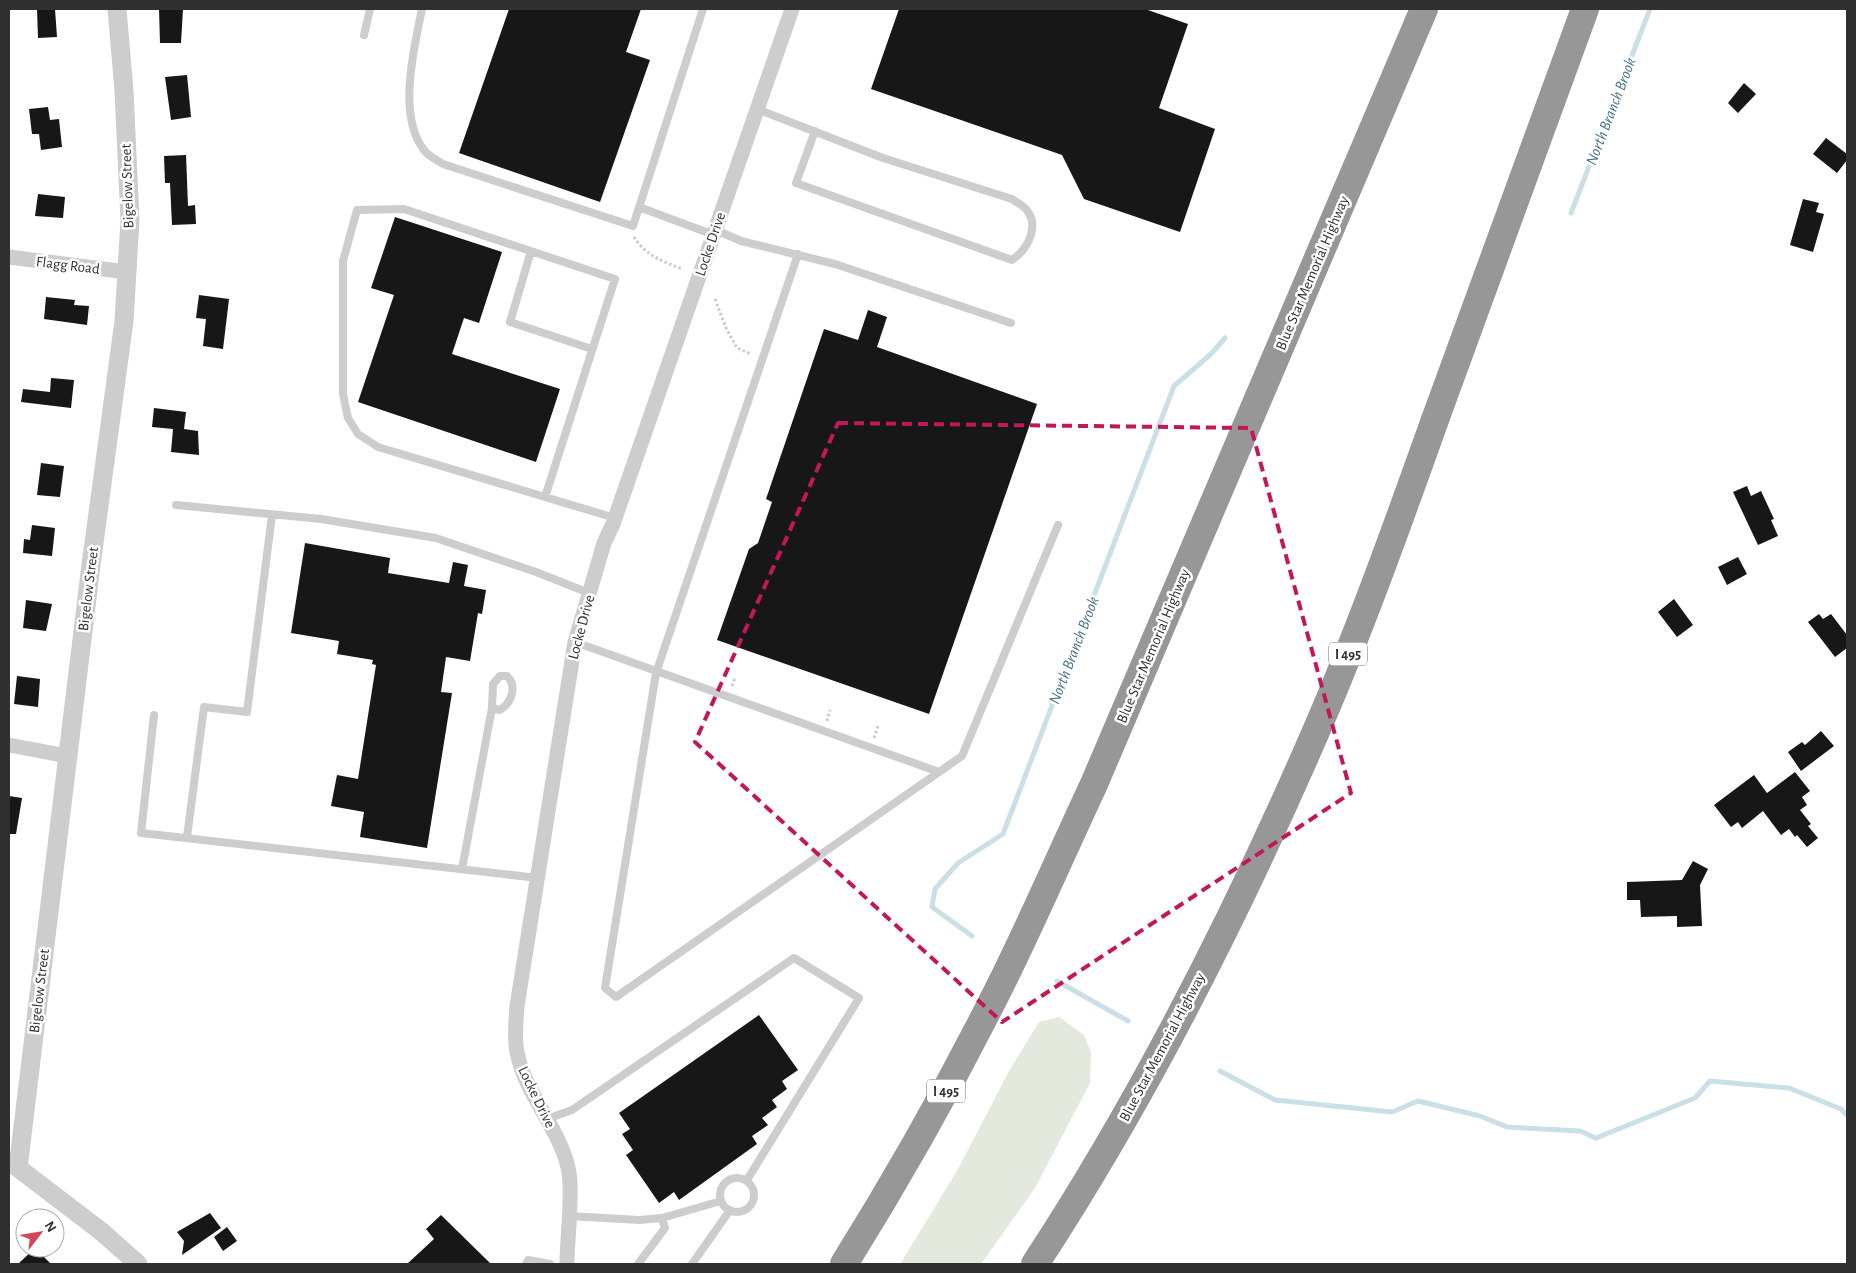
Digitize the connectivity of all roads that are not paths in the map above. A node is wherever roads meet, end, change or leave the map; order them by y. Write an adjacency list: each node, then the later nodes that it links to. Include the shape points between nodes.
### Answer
1 (117, 9): 16 (street, Bigelow Street, via 130,220)
2 (370, 9): 8 (lane)
3 (422, 9): 11 (lane, via 409,97 414,130 424,151 443,164 633,226)
4 (703, 9): 11 (lane)
5 (792, 9): 9 (street, Locke Drive)
6 (1424, 9): 48 (highway, Blue Star Memorial Highway / I 495, via 1098,775 1040,902 949,1085)
7 (1585, 9): 49 (highway, Blue Star Memorial Highway / I 495, via 1388,549 1348,655 1298,772 1168,1038 1093,1172)
8 (364, 35)
9 (757, 109): 10 (lane); 12 (street, Locke Drive)
10 (815, 132): 10 (lane, via 883,158 1012,199 1025,208 1030,217 1032,231 1028,243 1012,260 796,183)
11 (639, 207): 12 (lane)
12 (714, 233): 14 (lane); 22 (street, Locke Drive)
13 (531, 251): 18 (lane, via 510,322); 18 (lane, via 615,279); 19 (lane, via 404,208 357,210 343,261 342,394 348,418 358,434 378,447)
14 (798, 254): 17 (lane); 26 (lane)
15 (9, 257): 16 (street, Flagg Road)
16 (127, 272): 30 (street, Bigelow Street, via 124,321)
17 (1011, 323)
18 (592, 348): 19 (lane)
19 (545, 497): 22 (lane)
20 (176, 505): 21 (lane)
21 (272, 516): 24 (lane, via 321,519 436,538); 32 (lane, via 247,712 204,707)
22 (615, 518): 24 (street, Locke Drive)
23 (1058, 525): 31 (lane, via 962,756)
24 (589, 593): 25 (street, Locke Drive)
25 (575, 642): 26 (lane); 34 (street, Locke Drive)
26 (656, 672): 31 (lane); 31 (lane, via 604,988 616,997)
27 (492, 708): 33 (lane)
28 (154, 715): 32 (lane, via 141,833)
29 (9, 745): 30 (street)
30 (67, 756): 36 (street, Bigelow Street)
31 (939, 772)
32 (187, 837): 33 (lane)
33 (462, 869): 34 (lane)
34 (538, 878): 35 (street, Locke Drive, via 517,1006 517,1052 523,1072)
35 (547, 1119): 37 (lane, via 572,1110 794,958 859,998); 40 (street, Locke Drive, via 569,1172)
36 (13, 1164): 42 (street)
37 (747, 1180): 38 (lane, via 736,1177 725,1182 720,1193); 39 (lane, via 754,1190 753,1202 744,1211)
38 (721, 1201): 39 (lane); 41 (lane)
39 (730, 1210): 47 (lane)
40 (569, 1216): 41 (lane); 45 (street, Locke Drive)
41 (662, 1218): 46 (lane, via 665,1228)
42 (138, 1264)
43 (526, 1264): 44 (lane, via 528,1260)
44 (550, 1264)
45 (567, 1264)
46 (638, 1264)
47 (692, 1264)
48 (844, 1264)
49 (1035, 1264)

